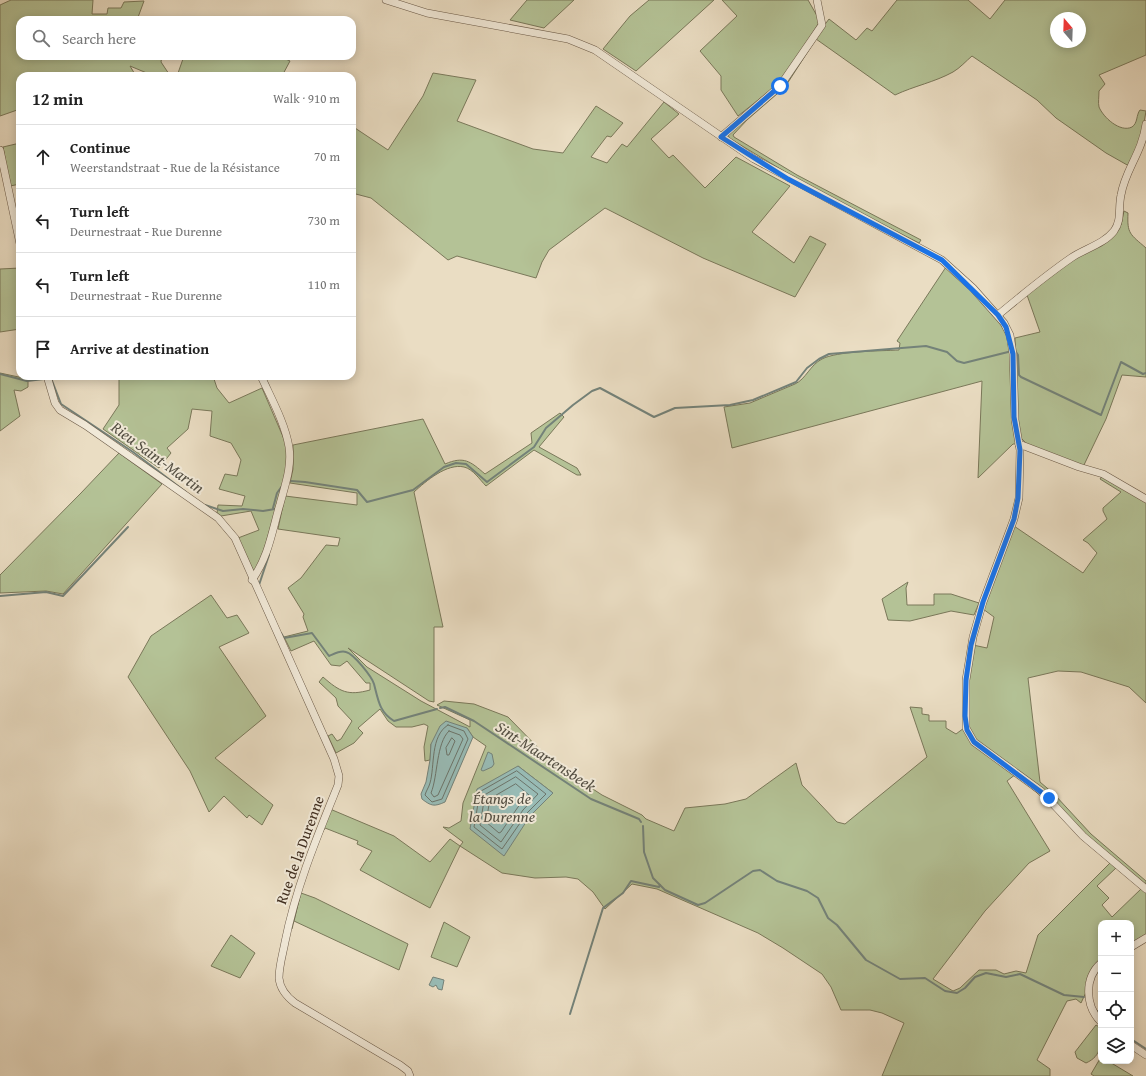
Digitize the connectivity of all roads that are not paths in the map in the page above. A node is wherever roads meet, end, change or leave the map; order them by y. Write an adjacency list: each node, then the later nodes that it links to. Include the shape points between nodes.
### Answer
1 (386, 0): 4 (street, via 427,13 546,33 581,43 617,64)
2 (818, 0): 4 (street, via 822,25 790,73 773,93)
3 (1146, 124): 7 (street, via 1140,149 1123,188 1115,230 1108,238 1077,254 1038,281)
4 (721, 137): 7 (street, via 788,179 942,260)
5 (0, 150): 6 (street)
6 (16, 225)
7 (998, 315): 10 (street, via 1012,343 1014,417)
8 (48, 380): 12 (street, Rue de la Durenne, via 60,410 218,518 235,538)
9 (263, 380): 12 (street, via 284,430 290,457 285,489 271,542)
10 (1019, 444): 11 (street, via 1103,474); 13 (street, via 1016,512 983,602 971,645 966,690 967,730 974,742 1045,794 1083,836)
11 (1146, 500)
12 (252, 580): 20 (street, Rue de la Durenne, via 334,759 339,776 338,785 304,868 291,911 279,979 282,989 295,1003 400,1065)
13 (1146, 889)
14 (1146, 938): 15 (street)
15 (1134, 945)
16 (1098, 966): 17 (street, via 1091,978 1090,1003)
17 (1098, 1019)
18 (1134, 1047): 19 (street)
19 (1146, 1055)
20 (410, 1076)

